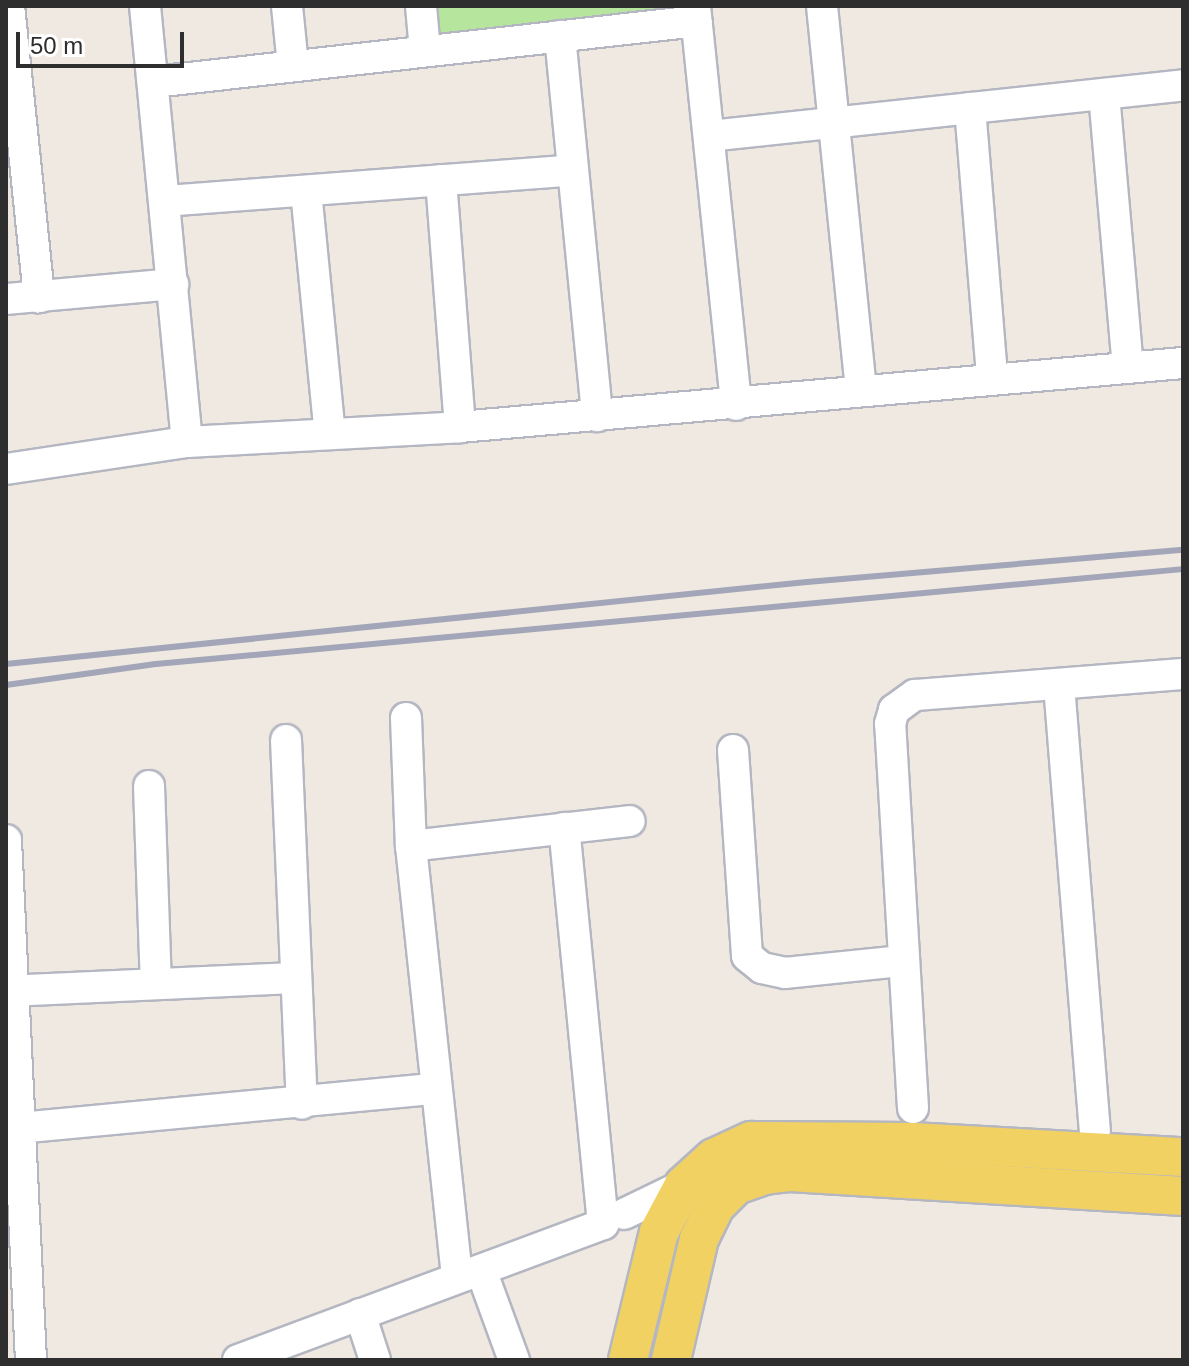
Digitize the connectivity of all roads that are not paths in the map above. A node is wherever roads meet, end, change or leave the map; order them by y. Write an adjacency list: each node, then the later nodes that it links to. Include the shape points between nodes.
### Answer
1 (9, 6): 10 (street)
2 (145, 6): 11 (street)
3 (287, 6): 9 (street)
4 (421, 6): 8 (street)
5 (822, 6): 15 (street)
6 (696, 13): 7 (street); 16 (street)
7 (560, 36): 8 (street); 17 (street)
8 (425, 51): 9 (street)
9 (293, 66): 11 (street)
10 (11, 82): 21 (street)
11 (154, 82): 20 (street)
12 (1183, 85): 13 (street)
13 (1104, 94): 14 (street); 26 (street)
14 (970, 108): 15 (street); 27 (street)
15 (834, 123): 16 (street); 28 (street)
16 (709, 136): 29 (street)
17 (573, 170): 18 (street); 30 (street)
18 (441, 180): 19 (street); 31 (street)
19 (306, 191): 20 (street); 32 (street)
20 (165, 201): 22 (street)
21 (18, 213): 23 (street)
22 (173, 284): 23 (street); 33 (street)
23 (39, 297): 24 (street)
24 (6, 299)
25 (1183, 363): 26 (street)
26 (1128, 368): 27 (street)
27 (992, 378): 28 (street)
28 (861, 389): 29 (street)
29 (736, 405): 30 (street)
30 (597, 416): 31 (street)
31 (460, 427): 32 (street)
32 (330, 434): 33 (street)
33 (187, 442): 34 (street)
34 (6, 469)
35 (1183, 674): 36 (street)
36 (1059, 685): 45 (street, via 915,695 894,710 890,724); 53 (street)
37 (406, 718): 43 (street)
38 (286, 740): 46 (street)
39 (733, 750): 45 (street, via 747,956 762,968 785,973)
40 (149, 786): 47 (street)
41 (630, 821): 42 (street)
42 (564, 828): 43 (street); 60 (street, via 603,1224)
43 (411, 846): 49 (street)
44 (7, 849): 48 (street)
45 (902, 961): 51 (street)
46 (296, 978): 47 (street); 50 (street)
47 (156, 982): 48 (street)
48 (10, 991): 52 (street)
49 (435, 1089): 50 (street); 60 (street)
50 (302, 1104): 52 (street)
51 (913, 1108)
52 (19, 1128): 62 (street)
53 (1095, 1131)
54 (978, 1146): 55 (main road); 56 (main road); 57 (main road, via 751,1141 714,1158)
55 (1183, 1157)
56 (976, 1184): 58 (main road); 67 (main road, via 790,1172 736,1185 715,1206 699,1239)
57 (684, 1185): 59 (street); 66 (main road, via 659,1232)
58 (1183, 1196)
59 (624, 1214)
60 (469, 1274): 61 (street); 65 (street)
61 (360, 1314): 63 (street); 64 (street)
62 (31, 1360)
63 (238, 1360)
64 (375, 1360)
65 (514, 1360)
66 (628, 1360)
67 (671, 1360)

